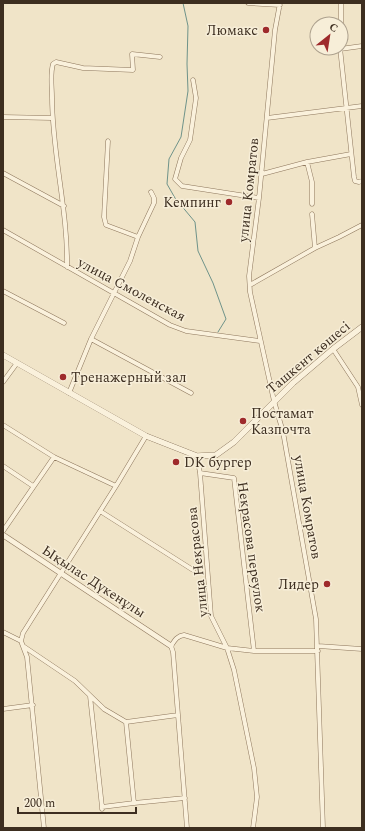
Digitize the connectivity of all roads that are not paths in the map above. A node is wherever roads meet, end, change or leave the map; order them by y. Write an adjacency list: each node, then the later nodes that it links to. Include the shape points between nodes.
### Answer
1 (248, 3): 3 (street)
2 (341, 3): 4 (street)
3 (280, 4): 14 (street, улица Комратов, via 275,30)
4 (341, 16)
5 (362, 46): 6 (street)
6 (349, 47)
7 (341, 56): 11 (street)
8 (160, 57): 13 (street, via 132,54 133,70 83,68 56,62 52,68)
9 (193, 80): 22 (street, via 196,98 190,140 175,179 182,186)
10 (362, 106): 11 (street)
11 (346, 108): 14 (street); 16 (street)
12 (3, 117): 13 (street)
13 (52, 118): 24 (street)
14 (267, 118): 19 (street, улица Комратов)
15 (108, 141): 28 (street, via 104,217 106,225)
16 (351, 154): 17 (street); 20 (street, via 355,180)
17 (308, 162): 19 (street); 23 (street, via 312,182)
18 (3, 173): 24 (street)
19 (262, 174): 22 (street, улица Комратов)
20 (362, 181)
21 (151, 192): 28 (street, via 154,203)
22 (259, 198): 31 (street, улица Комратов)
23 (312, 204)
24 (64, 206): 30 (street)
25 (312, 214): 29 (street)
26 (362, 225): 29 (street)
27 (3, 230): 30 (street, улица Смоленская)
28 (138, 237): 33 (street)
29 (316, 248): 31 (street)
30 (67, 267): 33 (street, улица Смоленская)
31 (250, 285): 37 (street, улица Комратов)
32 (3, 291): 34 (street)
33 (114, 294): 36 (street); 37 (street, улица Смоленская, via 181,329)
34 (64, 323)
35 (362, 327): 38 (main road, Ташкент көшесі)
36 (92, 339): 43 (street); 44 (street)
37 (260, 341): 45 (street, улица Комратов)
38 (334, 349): 42 (street); 45 (main road, Ташкент көшесі)
39 (3, 355): 40 (main road, Ташкент көшесі)
40 (17, 363): 41 (street); 43 (main road, Ташкент көшесі)
41 (3, 382)
42 (360, 387): 46 (street)
43 (69, 393): 48 (main road, Ташкент көшесі)
44 (191, 393)
45 (274, 401): 49 (main road, Ташкент көшесі, via 234,442 216,454); 64 (street, улица Комратов, via 283,432 316,619)
46 (362, 405)
47 (3, 425): 50 (street)
48 (146, 436): 49 (main road, Ташкент көшесі); 54 (street)
49 (197, 456): 52 (street, улица Некрасова)
50 (54, 457): 53 (street); 54 (street)
51 (3, 466): 53 (street)
52 (200, 473): 63 (street, улица Некрасова, via 211,616); 66 (street, Некрасова переулок, via 234,478)
53 (33, 486): 56 (street)
54 (116, 486): 55 (street)
55 (100, 511): 58 (street); 59 (street)
56 (3, 530)
57 (3, 535): 59 (street, Ықылас Дүкенұлы)
58 (193, 570)
59 (61, 573): 61 (street, via 23,633); 62 (street, Ықылас Дүкенұлы)
60 (3, 632): 61 (street)
61 (22, 643): 67 (street, via 75,681); 68 (street, via 27,657)
62 (171, 646): 63 (street, via 179,636 184,635); 70 (street)
63 (227, 648): 66 (street); 76 (street, улица Некрасова, via 243,709 254,768 257,797)
64 (318, 648): 65 (street); 66 (street); 77 (street, улица Комратов)
65 (362, 649)
66 (254, 651)
67 (90, 696): 71 (street, via 104,709); 73 (street, via 102,808)
68 (33, 705): 69 (street); 74 (street)
69 (3, 709)
70 (178, 715): 71 (street); 72 (street)
71 (126, 722): 73 (street)
72 (185, 798): 73 (street); 75 (street)
73 (134, 802)
74 (44, 828)
75 (186, 828)
76 (253, 828)
77 (323, 828)

